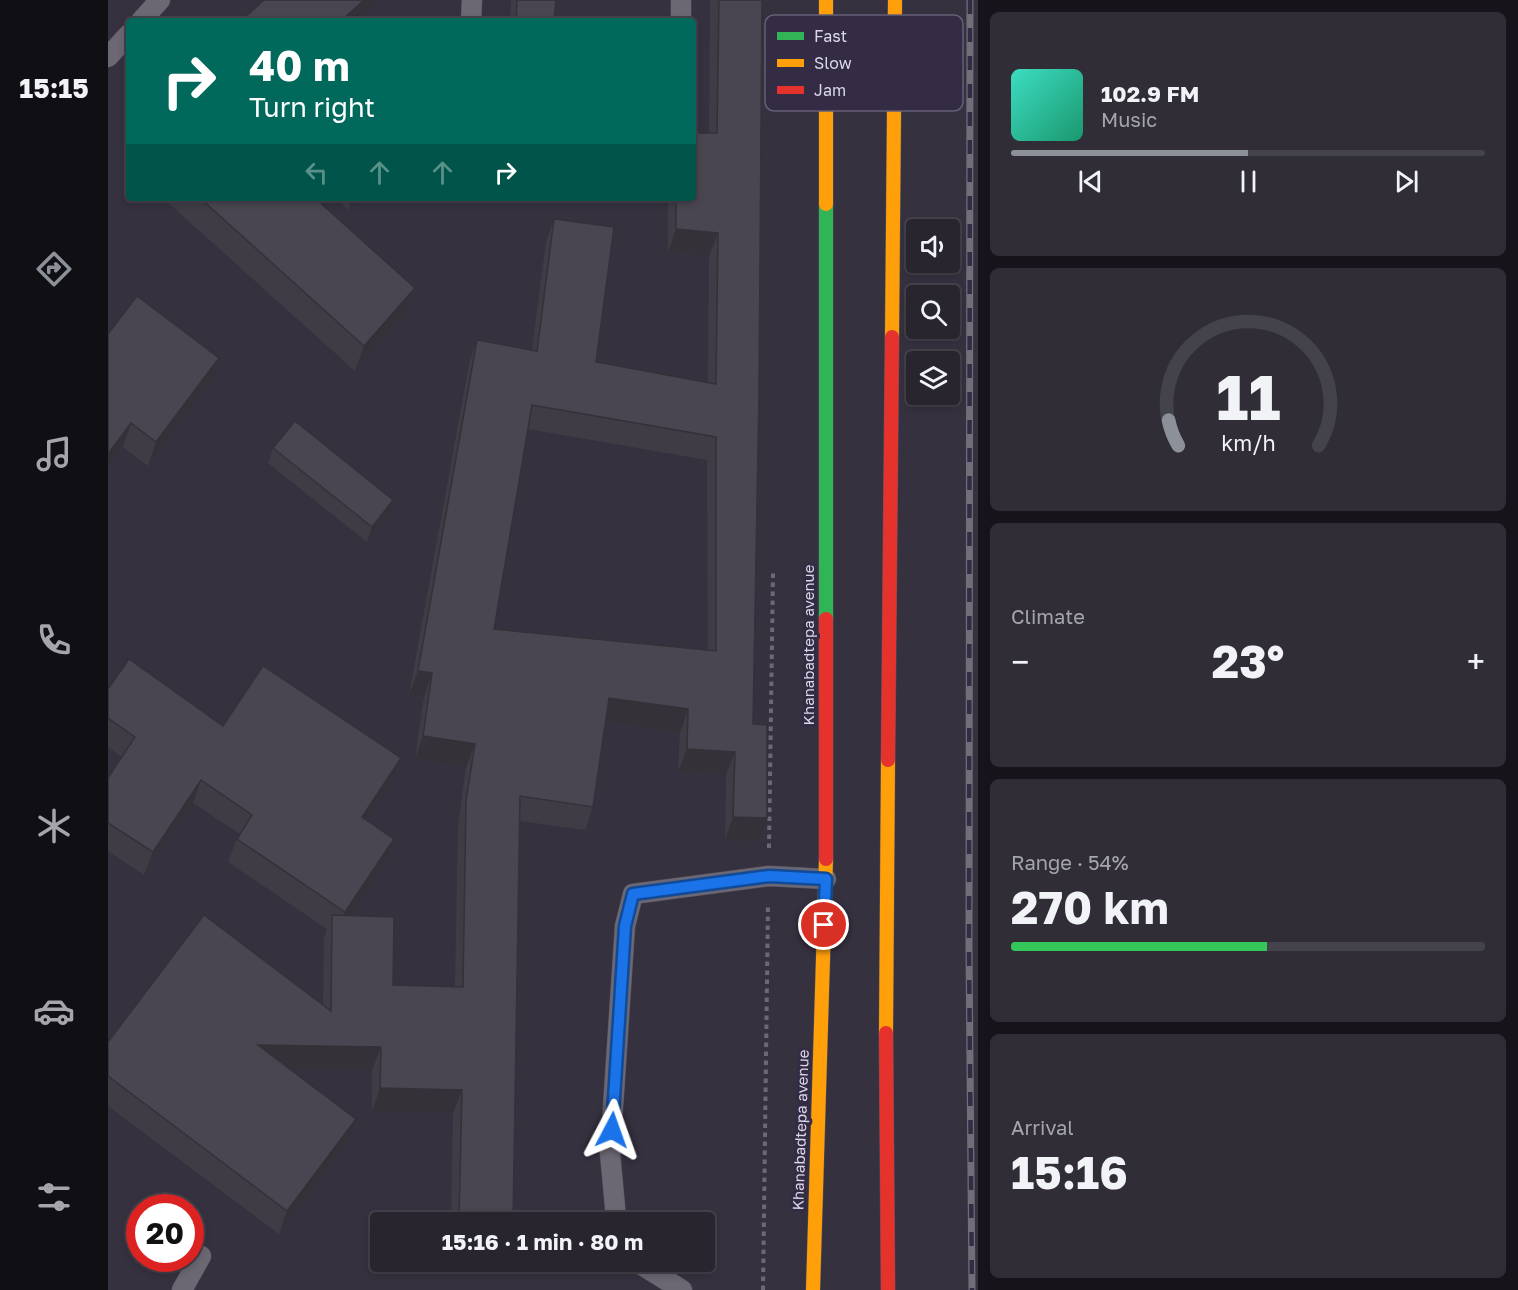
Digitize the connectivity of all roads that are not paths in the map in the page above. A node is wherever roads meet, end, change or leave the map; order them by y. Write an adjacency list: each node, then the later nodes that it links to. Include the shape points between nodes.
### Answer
1 (160, 0): 6 (lane)
2 (472, 0): 7 (lane)
3 (681, 0): 8 (lane)
4 (895, 0): 5 (highway)
5 (895, 15)
6 (144, 18)
7 (471, 18)
8 (681, 18)
9 (126, 37): 10 (lane)
10 (108, 57)
11 (826, 111): 13 (highway, Khanabadtepa avenue)
12 (894, 111): 20 (highway, via 886,1014)
13 (826, 879): 14 (lane, via 769,876 633,894 625,926 610,1153); 19 (highway, Khanabadtepa avenue)
14 (615, 1212)
15 (192, 1272): 17 (lane)
16 (653, 1272): 18 (lane)
17 (182, 1290)
18 (682, 1290)
19 (813, 1290)
20 (888, 1290)

